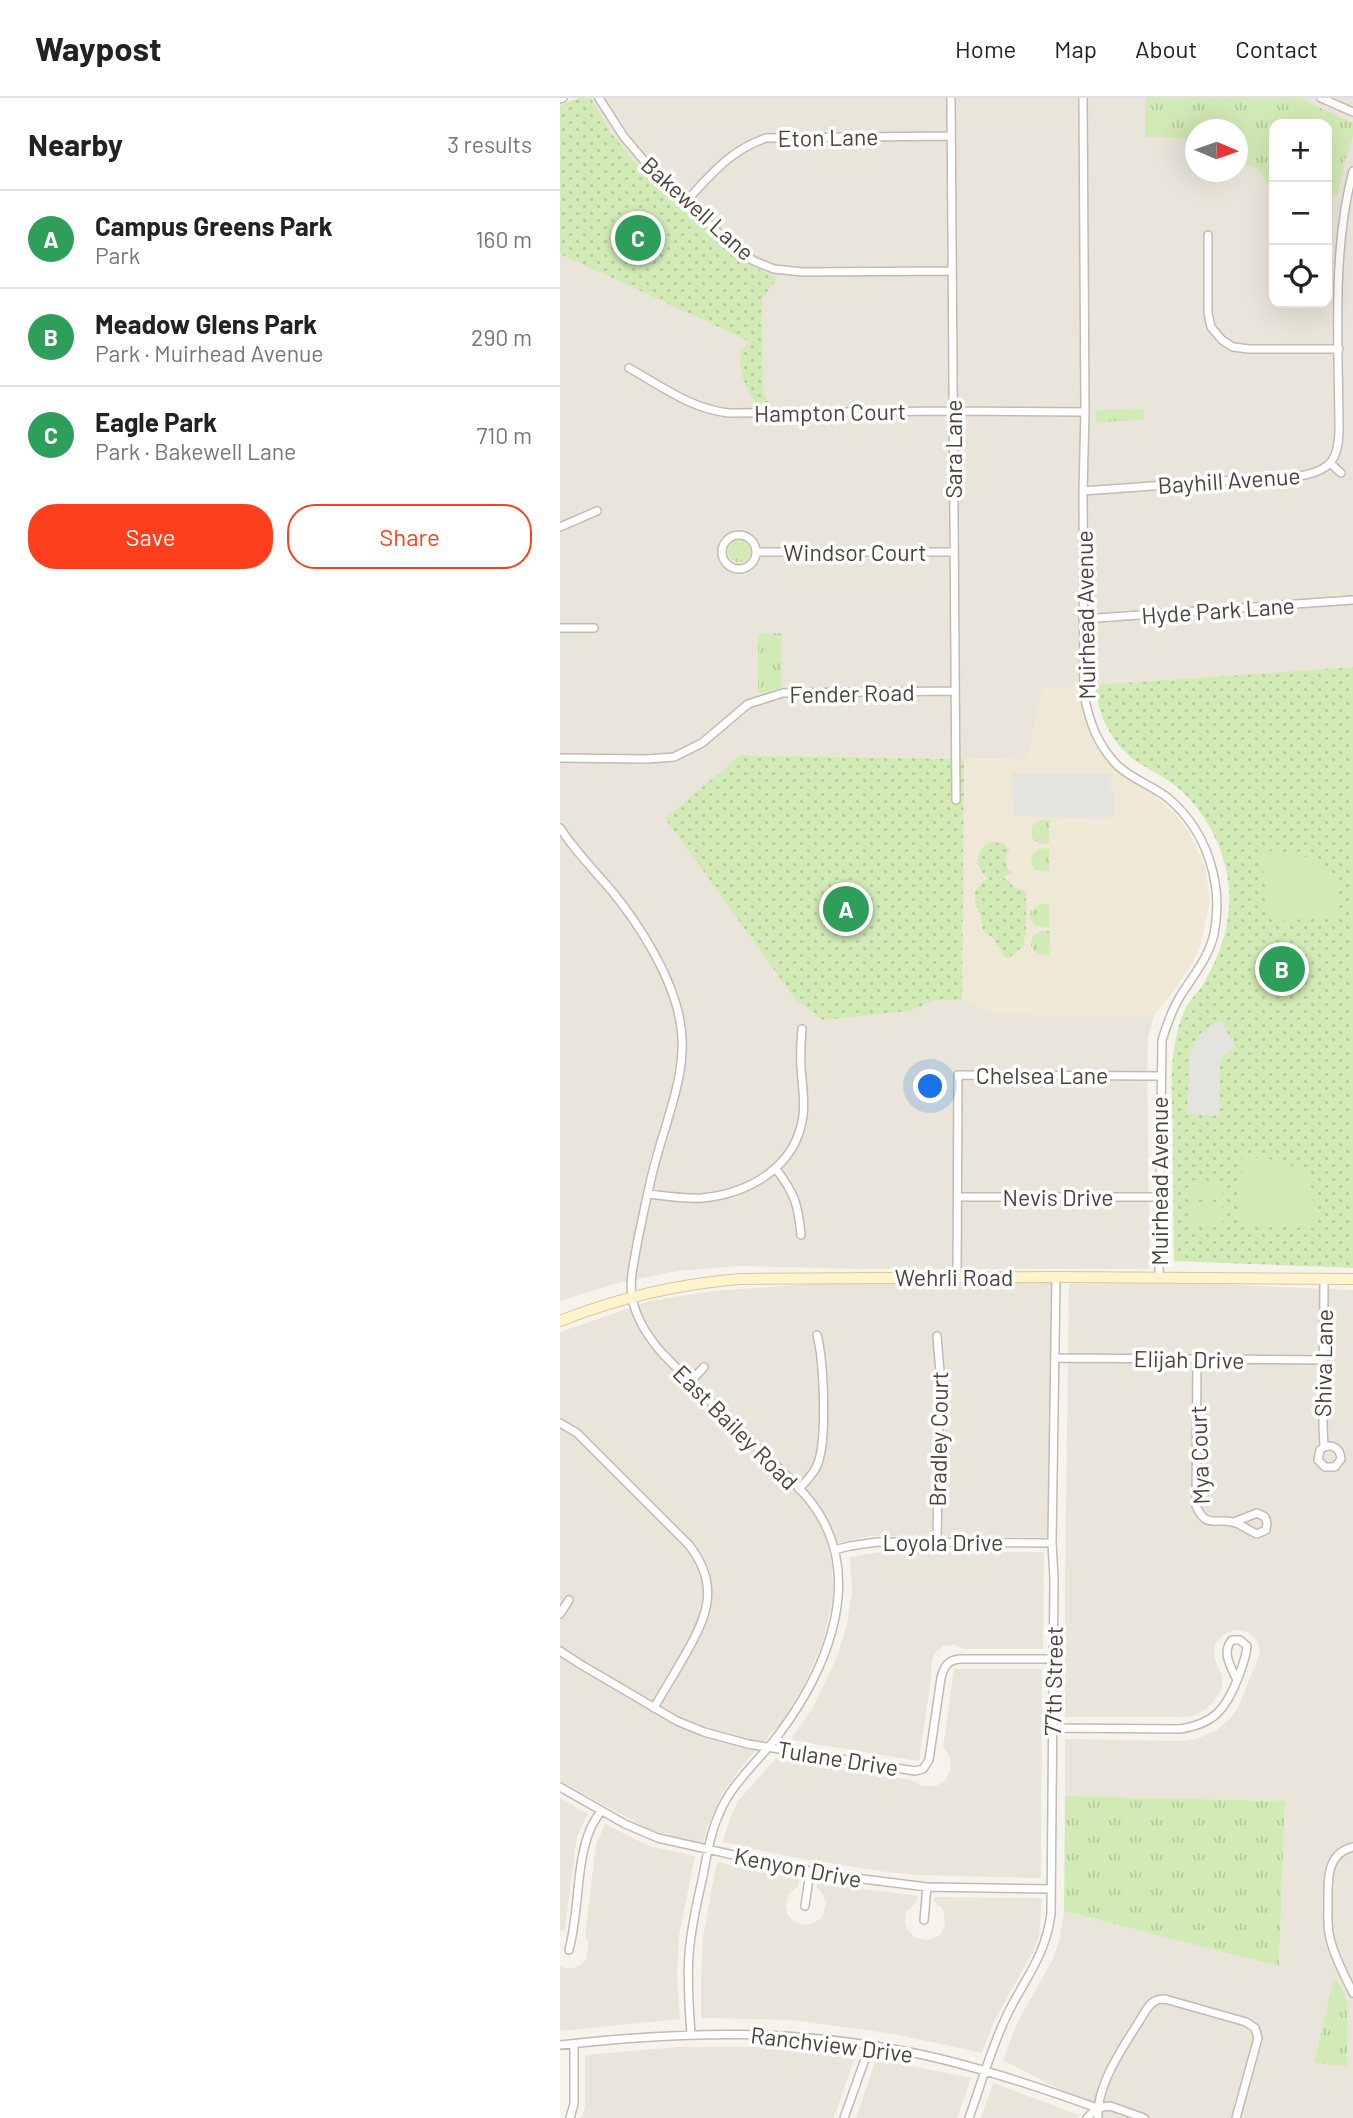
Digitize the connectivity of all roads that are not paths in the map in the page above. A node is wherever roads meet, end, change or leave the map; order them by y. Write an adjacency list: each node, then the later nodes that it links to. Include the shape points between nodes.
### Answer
1 (599, 98): 8 (street, Bakewell Lane, via 624,138)
2 (951, 98): 6 (street, Sara Lane)
3 (1083, 98): 16 (street, Muirhead Avenue)
4 (1321, 98): 5 (street)
5 (1353, 112)
6 (951, 136): 8 (street, Eton Lane, via 766,138 734,152); 10 (street, Sara Lane)
7 (1353, 172): 13 (street, Bayhill Avenue, via 1341,240)
8 (686, 201): 10 (street, Bakewell Lane, via 739,252 774,269)
9 (1208, 235): 11 (street, via 1208,313)
10 (952, 271): 15 (street, Sara Lane)
11 (1220, 339): 12 (street); 13 (street, via 1248,349)
12 (1213, 346)
13 (1339, 349): 17 (street, Bayhill Avenue, via 1338,446)
14 (629, 368): 15 (street, Hampton Court, via 694,405 717,412)
15 (952, 411): 16 (street, Hampton Court); 23 (street, Sara Lane)
16 (1085, 412): 19 (street, Muirhead Avenue)
17 (1330, 463): 18 (street); 19 (street, Bayhill Avenue, via 1305,475)
18 (1341, 473)
19 (1083, 491): 25 (street, Muirhead Avenue)
20 (597, 511): 21 (street)
21 (560, 527)
22 (756, 552): 22 (street, Windsor Court, via 749,538 738,535 728,538 722,547 726,564 737,569 752,563); 23 (street, Windsor Court)
23 (953, 552): 28 (street, Sara Lane)
24 (1353, 600): 25 (street, Hyde Park Lane)
25 (1083, 619): 33 (street, Muirhead Avenue, via 1084,694 1094,733 1119,766 1187,818 1202,841 1217,890 1213,938 1168,1021)
26 (560, 628): 27 (street)
27 (594, 628)
28 (954, 691): 29 (street, Fender Road, via 783,693 748,704 702,743 674,757); 30 (street, Sara Lane)
29 (560, 758)
30 (956, 800)
31 (562, 834): 35 (street, East Bailey Road, via 636,924 676,1002 681,1067)
32 (802, 1029): 34 (street, via 803,1114 796,1141)
33 (1160, 1076): 36 (street, Chelsea Lane, via 958,1075); 37 (street, Muirhead Avenue)
34 (776, 1169): 35 (street, via 755,1183 717,1196); 38 (street, via 796,1200)
35 (648, 1194): 44 (street, East Bailey Road, via 633,1267)
36 (957, 1197): 37 (street, Nevis Drive); 39 (street, Chelsea Lane)
37 (1159, 1197): 41 (street, Muirhead Avenue)
38 (801, 1235)
39 (957, 1277): 40 (street, Wehrli Road); 44 (street, Wehrli Road, via 740,1279)
40 (1056, 1277): 41 (street, Wehrli Road); 48 (street, 77th Street)
41 (1159, 1278): 42 (street, Wehrli Road)
42 (1324, 1279): 43 (street, Wehrli Road); 50 (street, Shiva Lane)
43 (1353, 1279)
44 (632, 1297): 45 (street, Wehrli Road); 52 (street, East Bailey Road, via 646,1334)
45 (560, 1321)
46 (817, 1335): 55 (street, via 822,1364 821,1452 815,1470)
47 (937, 1336): 57 (street, Bradley Court)
48 (1055, 1357): 49 (street, Elijah Drive); 58 (street, 77th Street)
49 (1197, 1359): 50 (street, Elijah Drive); 56 (street, Mya Court, via 1196,1506 1201,1517 1210,1521)
50 (1323, 1360): 54 (street, Shiva Lane)
51 (704, 1367): 52 (street)
52 (690, 1382): 55 (street, East Bailey Road)
53 (560, 1423): 65 (street, via 576,1433 689,1545 706,1577 708,1598 702,1625)
54 (1324, 1447)
55 (799, 1489): 59 (street, East Bailey Road, via 821,1518)
56 (1234, 1522)
57 (937, 1541): 58 (street, Loyola Drive); 59 (street, Loyola Drive, via 869,1542)
58 (1052, 1543): 63 (street, 77th Street)
59 (834, 1550): 67 (street, East Bailey Road, via 838,1601 827,1646 806,1692)
60 (569, 1600): 61 (street)
61 (560, 1614)
62 (560, 1651): 65 (street, Tulane Drive)
63 (1053, 1660): 66 (street, 77th Street); 67 (street, Tulane Drive, via 948,1662 929,1760 923,1769)
64 (1237, 1680): 64 (street, via 1247,1646 1232,1640 1226,1654); 66 (street, via 1225,1706 1194,1727)
65 (654, 1708): 67 (street, Tulane Drive, via 704,1732)
66 (1052, 1728): 74 (street, 77th Street)
67 (768, 1747): 71 (street, East Bailey Road, via 727,1797)
68 (560, 1787): 69 (street, Kenyon Drive)
69 (601, 1811): 71 (street, Kenyon Drive, via 658,1838); 77 (street, via 585,1846)
70 (1353, 1847): 78 (street, via 1337,1855 1330,1867 1328,1912 1330,1939)
71 (708, 1850): 72 (street, Kenyon Drive); 79 (street, East Bailey Road, via 690,1942)
72 (810, 1871): 73 (street, Kenyon Drive); 75 (street)
73 (927, 1887): 74 (street, Kenyon Drive); 76 (street)
74 (1051, 1889): 83 (street, 77th Street, via 1044,1947 1005,2019)
75 (805, 1906)
76 (924, 1920)
77 (569, 1950)
78 (1353, 1993)
79 (691, 2034): 80 (street, Ranchview Drive); 82 (street, Ranchview Drive, via 769,2034)
80 (574, 2044): 81 (street, Ranchview Drive); 85 (street)
81 (560, 2045)
82 (870, 2045): 83 (street, Ranchview Drive); 86 (street)
83 (986, 2070): 84 (street, Ranchview Drive); 87 (street, 77th Street)
84 (1097, 2108): 88 (street); 89 (street); 90 (street); 91 (street, Ranchview Drive, via 1110,2106); 92 (street, via 1120,2051 1149,2007 1166,1999 1255,2028 1258,2038)
85 (570, 2118)
86 (844, 2118)
87 (969, 2118)
88 (1087, 2118)
89 (1098, 2118)
90 (1105, 2118)
91 (1143, 2118)
92 (1236, 2118)

